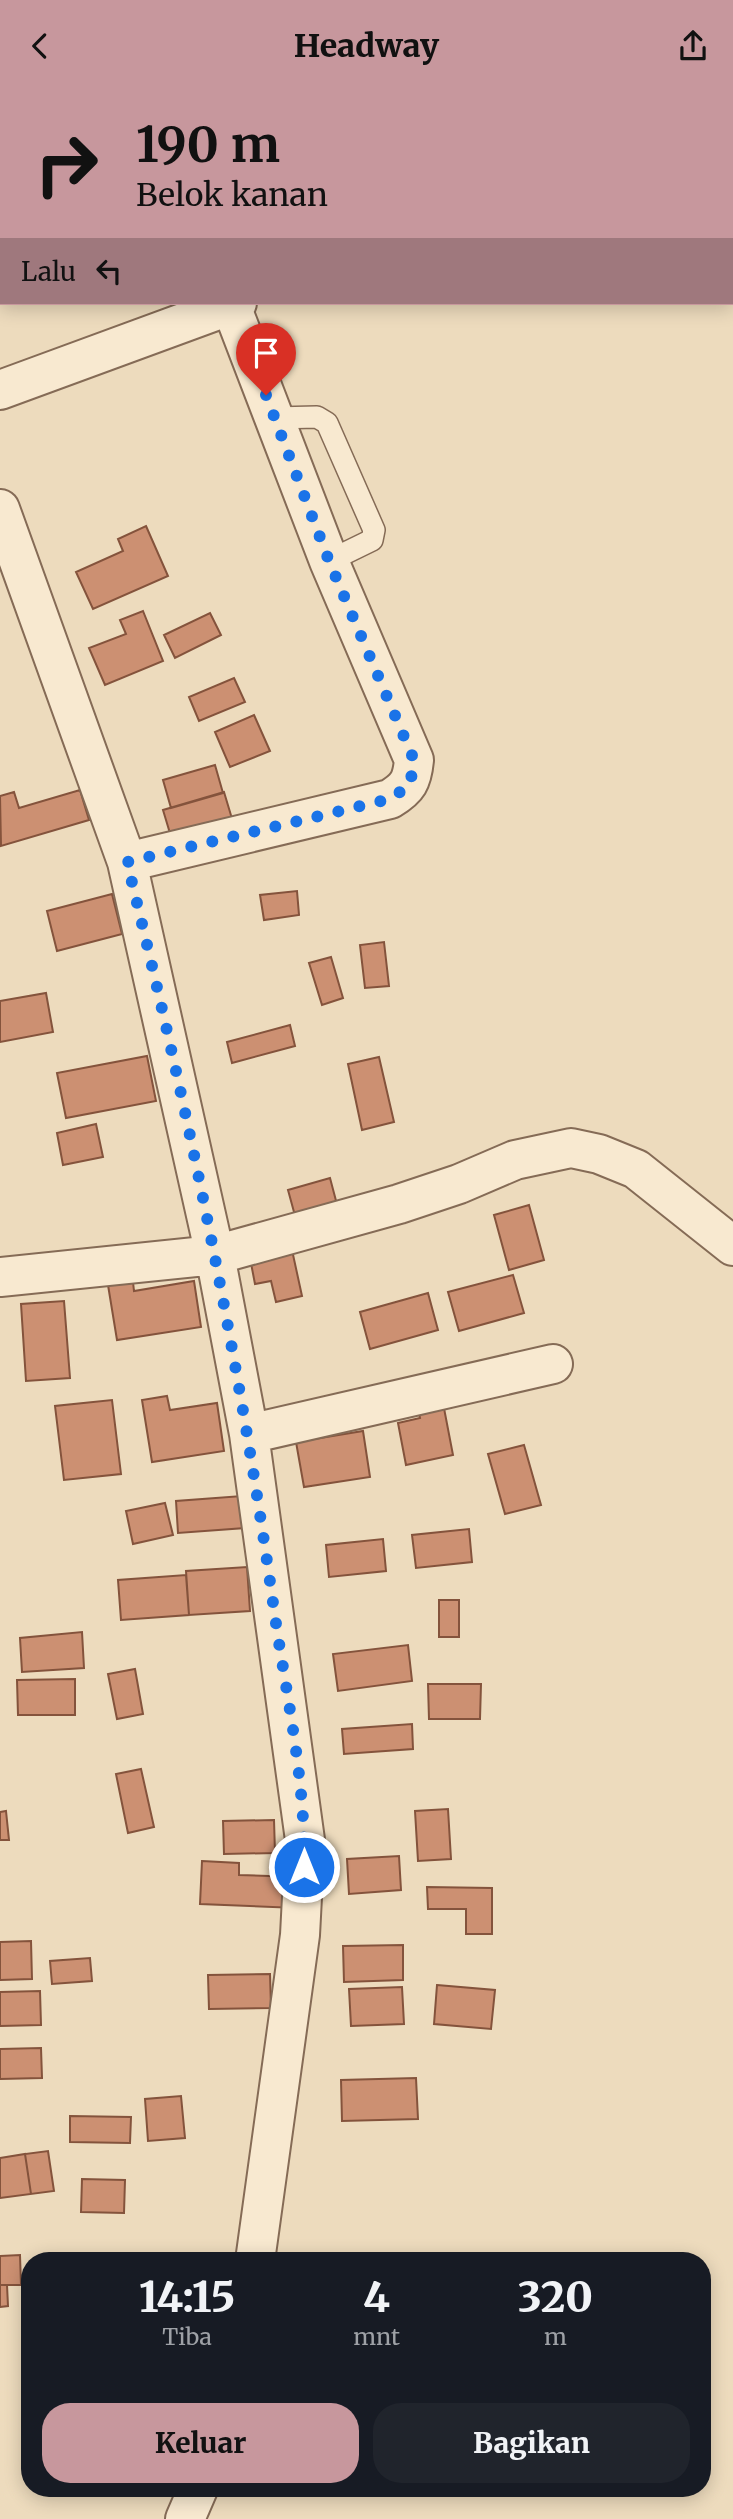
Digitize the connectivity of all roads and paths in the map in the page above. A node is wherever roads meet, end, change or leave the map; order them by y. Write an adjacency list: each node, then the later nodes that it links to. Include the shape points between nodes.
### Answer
1 (230, 305): 3 (street)
2 (233, 305): 4 (street)
3 (0, 390)
4 (274, 418): 6 (street); 6 (lane, via 317,417 327,423 374,530 372,540)
5 (0, 509): 7 (street)
6 (329, 561): 7 (street, via 414,760 410,785 390,799)
7 (127, 862): 9 (street)
8 (733, 1246): 9 (street, via 636,1170 571,1148 515,1160 399,1204)
9 (215, 1255): 10 (street); 12 (street)
10 (0, 1277)
11 (553, 1364): 12 (street)
12 (250, 1434): 13 (street, via 305,1840 300,1935)
13 (256, 2252)
14 (195, 2497): 15 (street)
15 (185, 2519)

